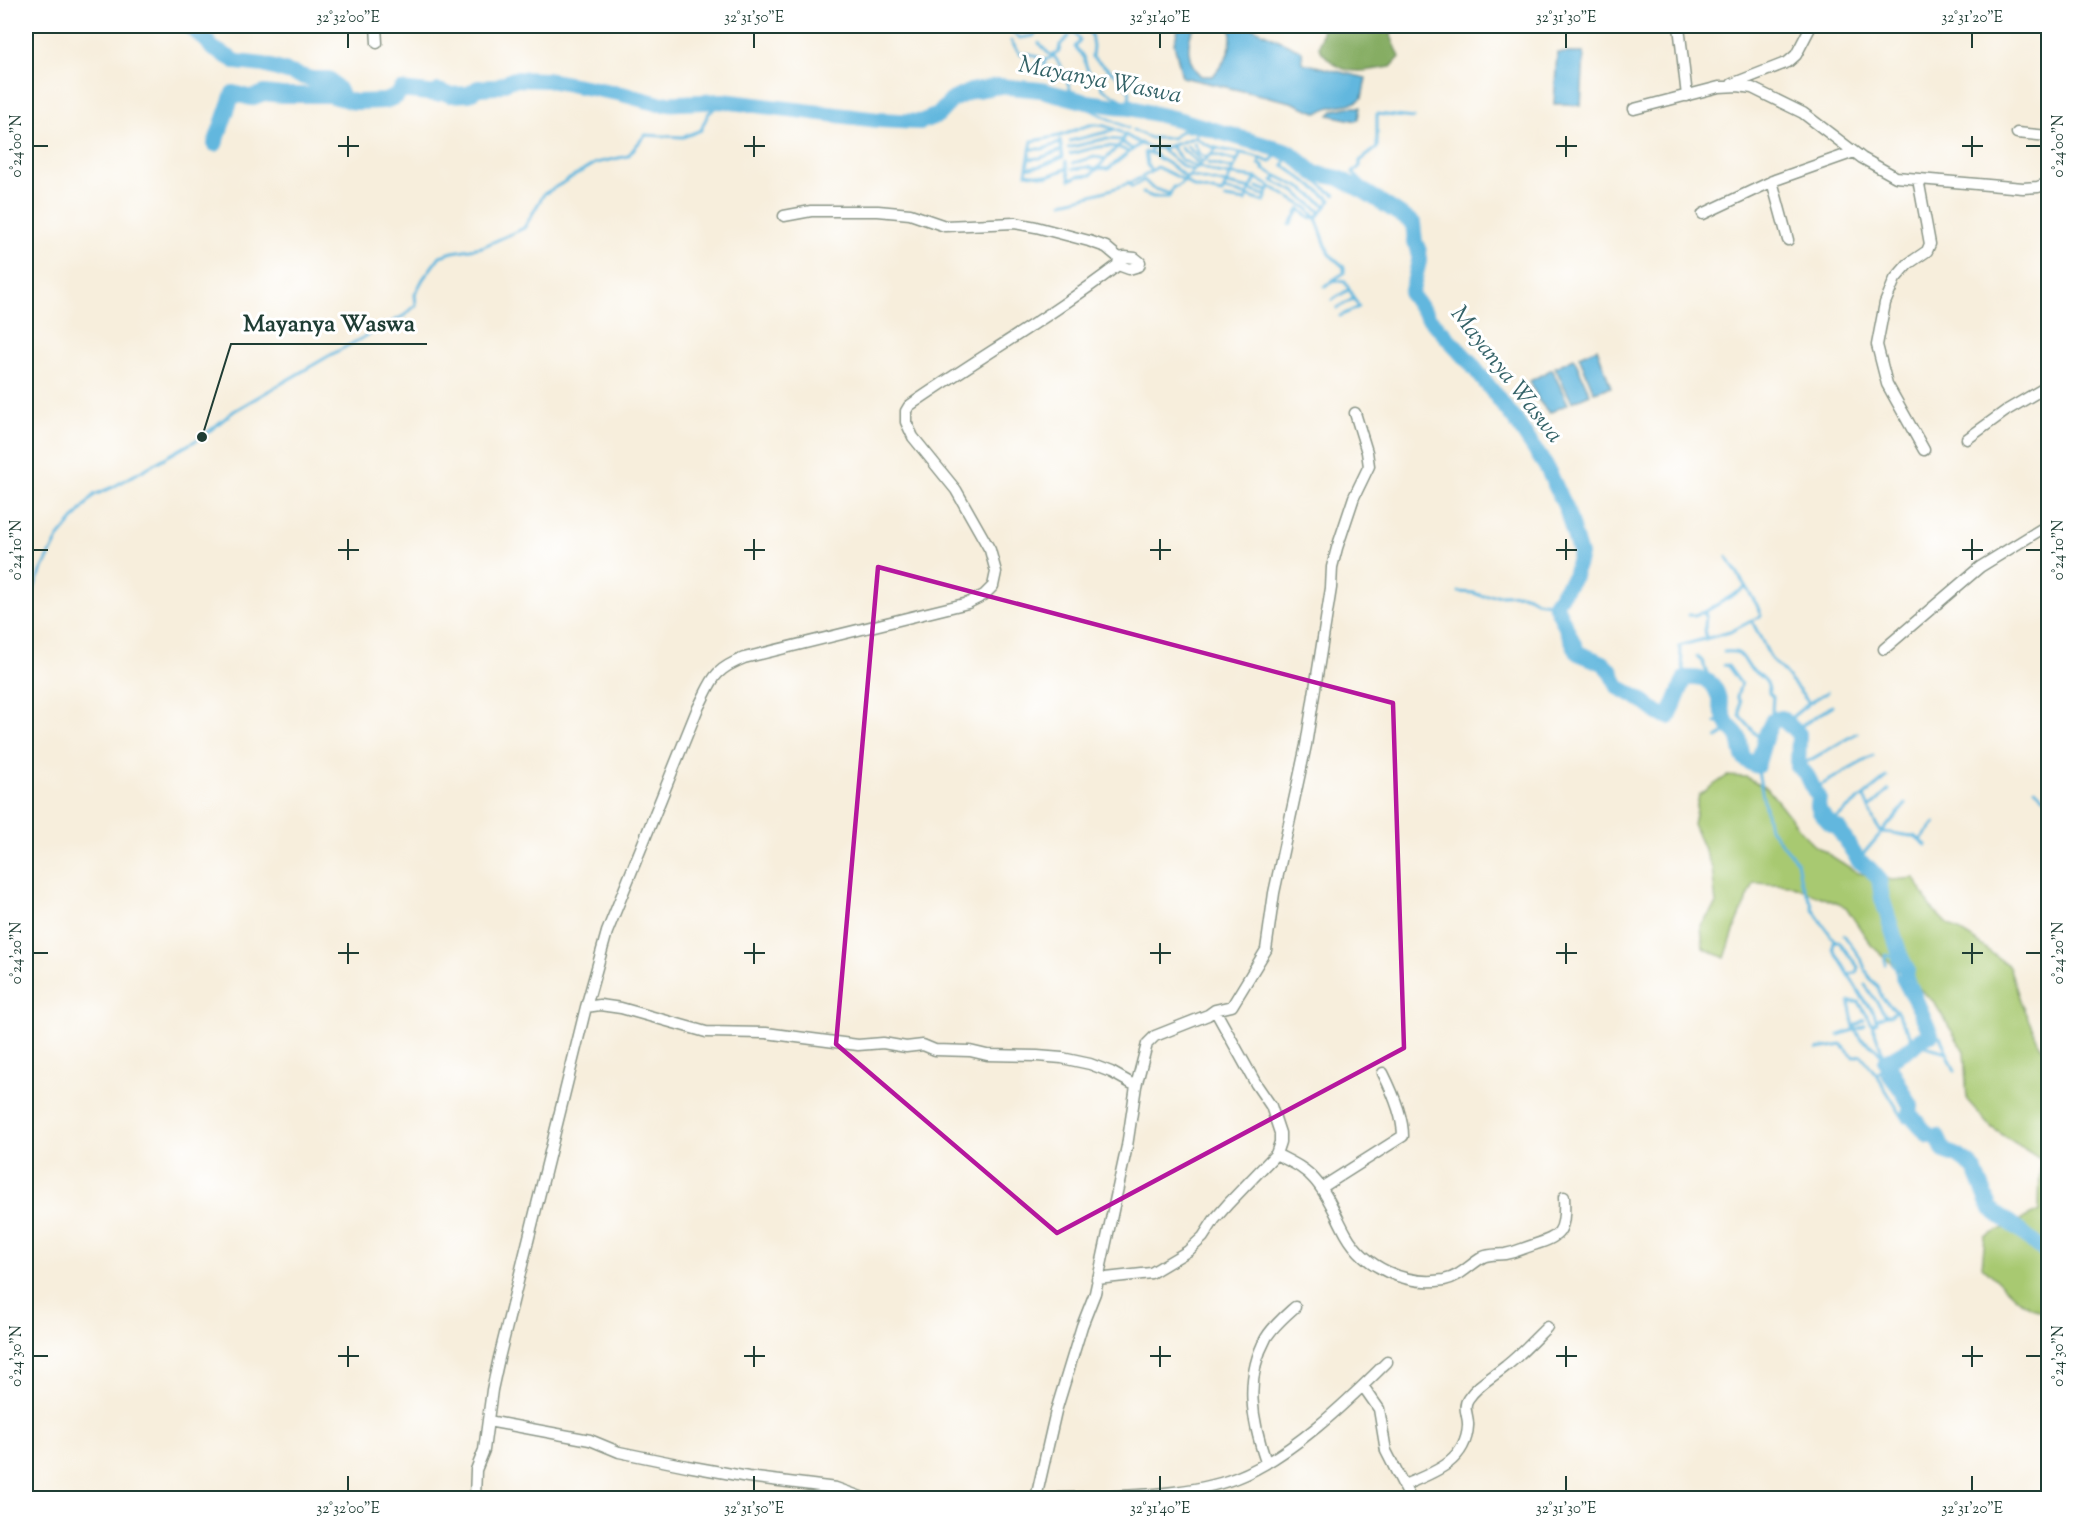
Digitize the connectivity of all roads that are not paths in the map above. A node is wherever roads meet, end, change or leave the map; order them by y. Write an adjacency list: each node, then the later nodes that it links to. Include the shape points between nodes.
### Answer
1 (376, 26): 4 (street)
2 (1678, 26): 6 (street)
3 (1811, 26): 5 (street, via 1788,62)
4 (377, 43)
5 (1729, 85): 6 (street); 10 (street, via 1752,88 1803,112)
6 (1687, 96): 7 (street)
7 (1634, 109)
8 (2018, 133): 9 (street)
9 (2049, 136)
10 (1854, 152): 11 (street, via 1893,176); 12 (street)
11 (1918, 179): 13 (street, via 2023,188); 20 (street, via 1930,244 1895,279 1885,303 1877,345 1887,384)
12 (1772, 181): 14 (street); 16 (street)
13 (2049, 183)
14 (1704, 214)
15 (784, 216): 23 (street, via 811,211 878,211 910,214 945,226 1015,223 1106,247 1118,262 906,411 913,438 956,490 990,550 996,572 989,591 978,599 943,610 744,658 720,669 697,710 607,932)
16 (1788, 240)
17 (2049, 386): 19 (street)
18 (1355, 412): 24 (street, via 1369,466 1354,497 1332,567 1306,745 1274,893 1266,950 1232,1006)
19 (1967, 439)
20 (1924, 450)
21 (2049, 525): 22 (street, via 1980,567)
22 (1884, 649)
23 (586, 1007): 26 (street, via 621,1008 706,1032 766,1033 858,1045 923,1045 935,1050 1062,1059 1090,1064); 35 (street, via 499,1358)
24 (1215, 1010): 26 (street, via 1155,1036 1147,1044); 27 (street, via 1271,1106 1280,1133)
25 (1383, 1073): 28 (street, via 1403,1136)
26 (1136, 1086): 30 (street, via 1124,1164)
27 (1276, 1154): 28 (street, via 1305,1170); 30 (street, via 1188,1251 1151,1273)
28 (1321, 1188): 29 (street, via 1347,1236 1364,1255 1387,1272 1414,1281 1446,1280 1484,1256 1514,1252 1552,1238 1562,1228)
29 (1564, 1197)
30 (1097, 1280): 40 (street, via 1056,1411)
31 (1294, 1307): 36 (street, via 1267,1337 1252,1380 1252,1408)
32 (1547, 1327): 37 (street, via 1471,1395 1465,1405 1467,1437 1453,1460 1442,1469)
33 (1387, 1362): 34 (street)
34 (1363, 1386): 36 (street, via 1311,1431); 37 (street, via 1379,1409 1386,1450)
35 (488, 1421): 38 (street, via 484,1450 476,1470); 39 (street, via 590,1440 619,1452 687,1466 836,1488)
36 (1266, 1462): 41 (street, via 1213,1485)
37 (1404, 1485): 42 (street)
38 (475, 1498)
39 (864, 1498)
40 (1036, 1498)
41 (1059, 1498)
42 (1410, 1498)

